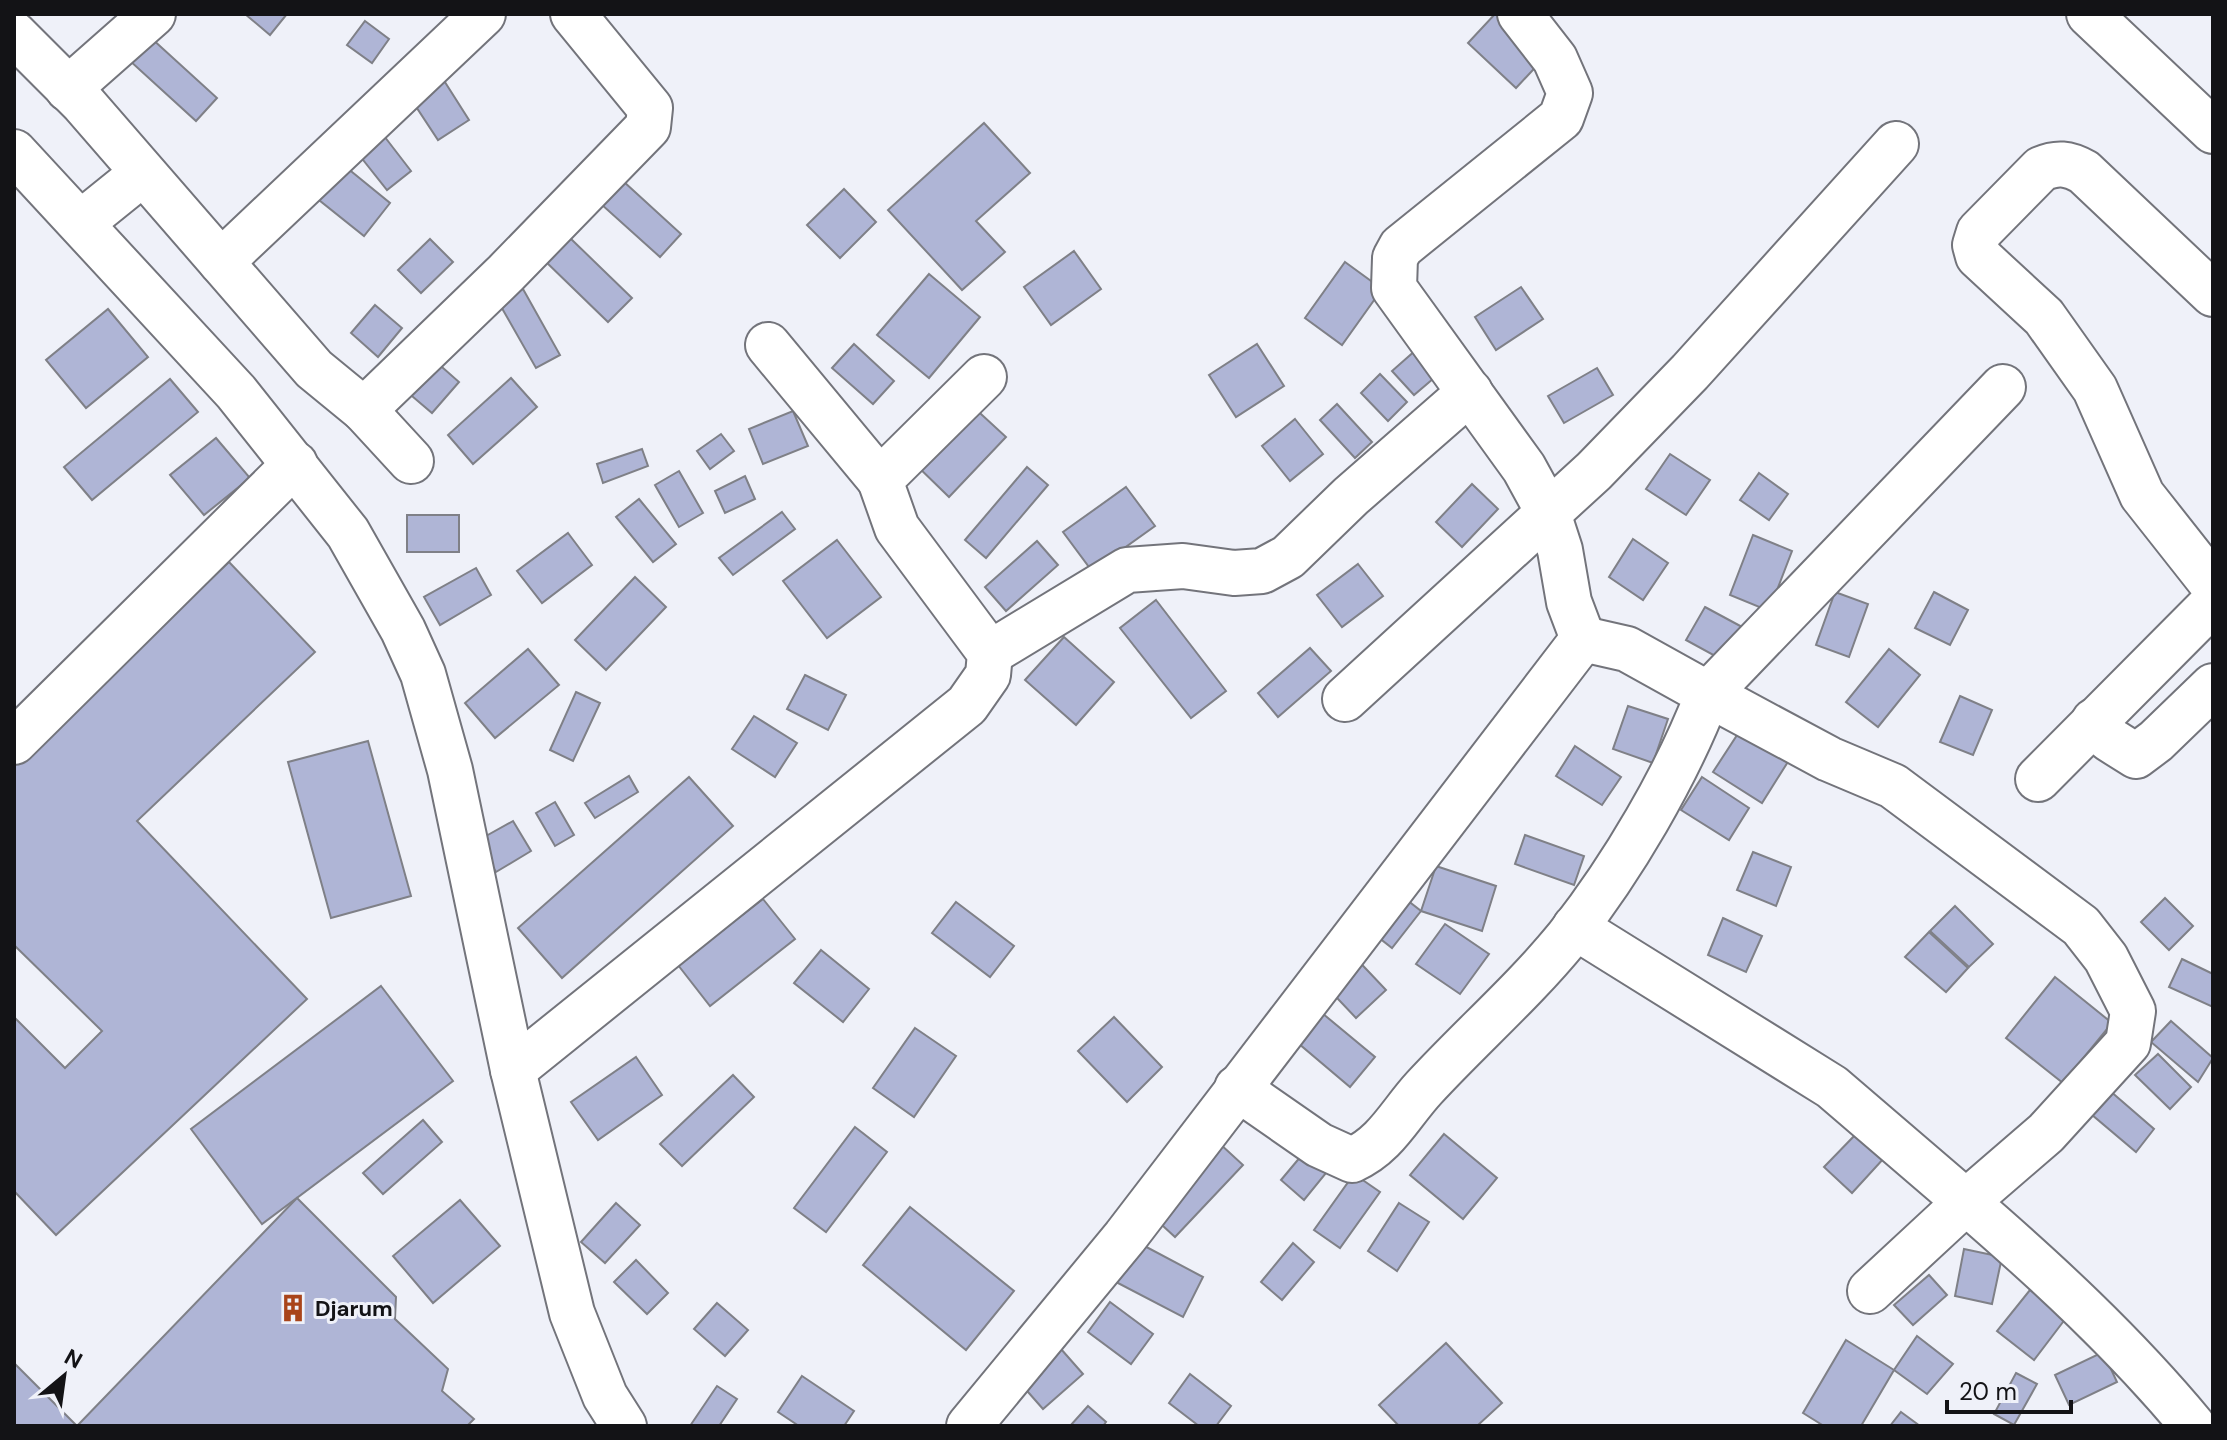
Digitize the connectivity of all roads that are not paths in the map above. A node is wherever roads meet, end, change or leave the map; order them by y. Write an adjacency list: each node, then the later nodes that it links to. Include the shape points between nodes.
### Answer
1 (153, 14): 7 (street)
2 (483, 14): 13 (street)
3 (573, 14): 19 (street, via 650,108 648,127)
4 (1520, 14): 18 (street, via 1555,59 1570,93 1561,118 1401,247 1393,270 1394,288)
5 (2089, 14): 8 (street)
6 (14, 34): 7 (street)
7 (68, 89): 11 (street)
8 (2213, 131)
9 (1896, 144): 23 (street, via 1690,372 1594,471)
10 (14, 152): 12 (street)
11 (131, 182): 12 (street); 13 (street)
12 (83, 221): 21 (street)
13 (221, 262): 19 (street, via 314,369)
14 (2213, 294): 24 (street, via 2072,165 2054,163 2041,169 1979,232 1975,245 1978,256 2044,317 2095,389 2142,495)
15 (768, 345): 22 (street)
16 (984, 377): 22 (street)
17 (2003, 387): 29 (street)
18 (1470, 392): 23 (street); 27 (street, via 1288,557 1262,571 1183,566 1127,570)
19 (364, 410): 20 (street)
20 (411, 461)
21 (295, 464): 32 (street); 35 (street, via 348,533 423,674 450,770)
22 (880, 480): 27 (street, via 897,528)
23 (1547, 510): 26 (street); 30 (street)
24 (2213, 585)
25 (2213, 603): 31 (street)
26 (1583, 639): 29 (street, via 1627,649); 36 (street)
27 (990, 653): 35 (street, via 988,675 967,705)
28 (2213, 686): 31 (street, via 2136,756 2121,749)
29 (1708, 694): 34 (street, via 1693,734 1637,835); 37 (street, via 1829,759 1893,786 2081,926 2113,971 2133,1011 2128,1043 2046,1133)
30 (1345, 699)
31 (2094, 721): 33 (street)
32 (14, 742)
33 (2038, 779)
34 (1575, 927): 36 (street, via 1371,1152 1352,1160 1319,1145); 37 (street, via 1832,1087)
35 (513, 1070): 39 (street, via 572,1313 605,1396)
36 (1237, 1088): 40 (street, via 1125,1237)
37 (1966, 1202): 38 (street); 41 (street, via 2063,1286)
38 (1870, 1291)
39 (624, 1426)
40 (969, 1426)
41 (2193, 1426)

